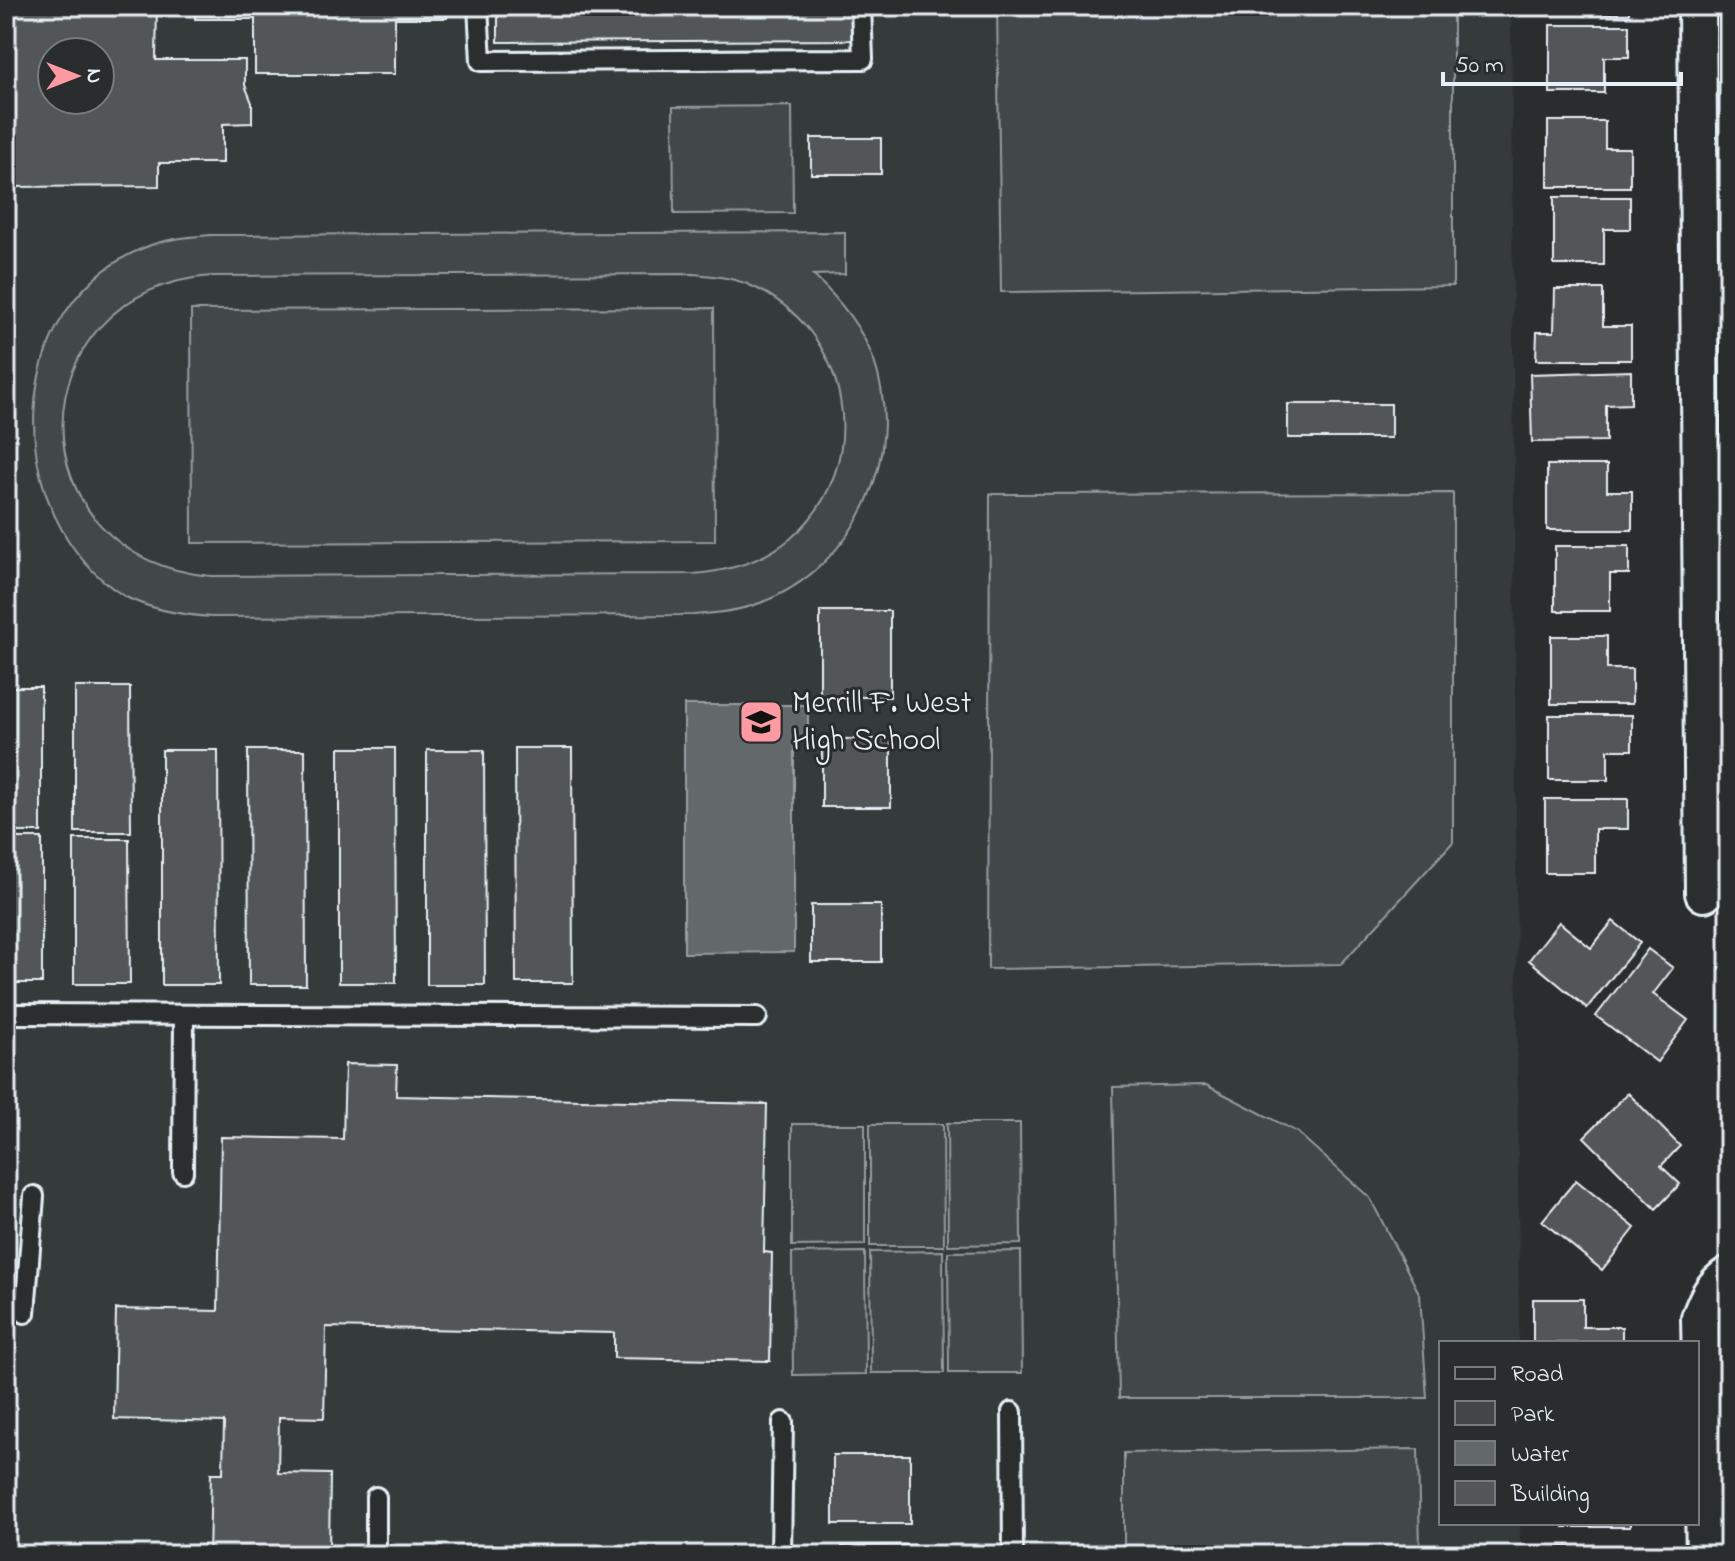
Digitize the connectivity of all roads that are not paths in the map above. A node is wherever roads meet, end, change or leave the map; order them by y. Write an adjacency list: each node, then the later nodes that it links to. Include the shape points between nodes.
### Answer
1 (478, 6): 2 (lane, via 481,61 513,61 863,59)
2 (861, 6)
3 (1697, 6): 4 (street)
4 (1704, 893)
5 (6, 1014): 6 (lane)
6 (184, 1015): 7 (lane); 8 (lane)
7 (757, 1017)
8 (183, 1172)
9 (34, 1196): 11 (lane)
10 (1723, 1279): 18 (street, via 1700,1318)
11 (25, 1313)
12 (1012, 1412): 17 (lane)
13 (783, 1422): 16 (lane)
14 (376, 1497): 15 (lane)
15 (376, 1555)
16 (781, 1555)
17 (1013, 1555)
18 (1705, 1555)

